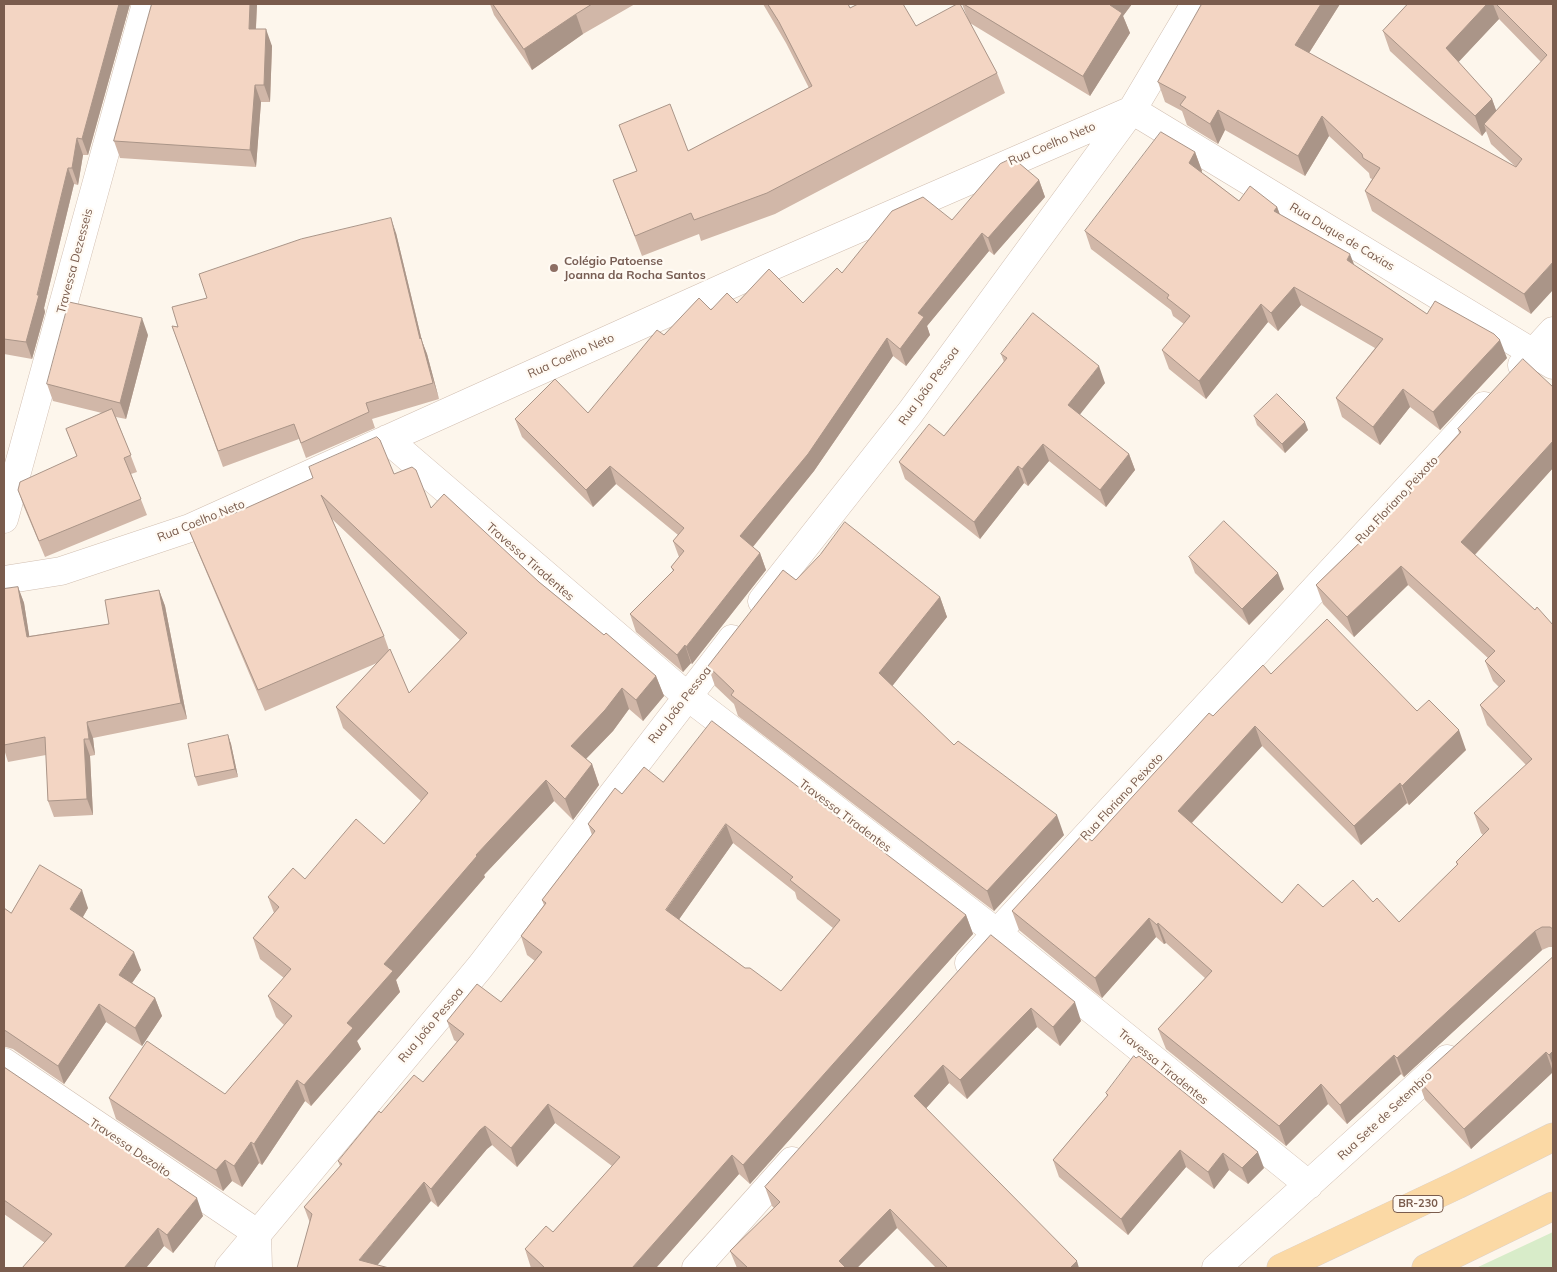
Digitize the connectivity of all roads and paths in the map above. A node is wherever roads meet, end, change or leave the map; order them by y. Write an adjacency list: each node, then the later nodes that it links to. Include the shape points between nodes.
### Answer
1 (146, 4): 7 (street, Travessa Dezesseis)
2 (1195, 4): 3 (street, Rua João Pessoa)
3 (1132, 110): 5 (street, Rua Duque de Caxias); 6 (street, Rua Coelho Neto, via 754,274); 9 (street, Rua João Pessoa, via 910,413)
4 (1553, 331): 5 (street, Rua Floriano Peixoto)
5 (1543, 359): 10 (street, Rua Floriano Peixoto, via 1503,386)
6 (387, 439): 8 (street, Rua Coelho Neto, via 190,528 61,572); 9 (street, Travessa Tiradentes)
7 (4, 518)
8 (4, 580)
9 (687, 696): 10 (street, Travessa Tiradentes); 18 (street, Rua João Pessoa, via 480,967)
10 (996, 932): 11 (street, Rua Floriano Peixoto); 16 (street, Travessa Tiradentes)
11 (955, 978)
12 (1467, 1041): 16 (street, Rua Sete de Setembro)
13 (4, 1062): 18 (street, Travessa Dezoito)
14 (1553, 1137): 23 (main road, BR-230)
15 (811, 1140): 21 (street)
16 (1309, 1185): 22 (street, Rua Sete de Setembro)
17 (1553, 1206): 24 (main road)
18 (256, 1233): 19 (street, Rua João Pessoa); 20 (street)
19 (229, 1268)
20 (258, 1268)
21 (696, 1268)
22 (1216, 1268)
23 (1281, 1268)
24 (1426, 1268)

